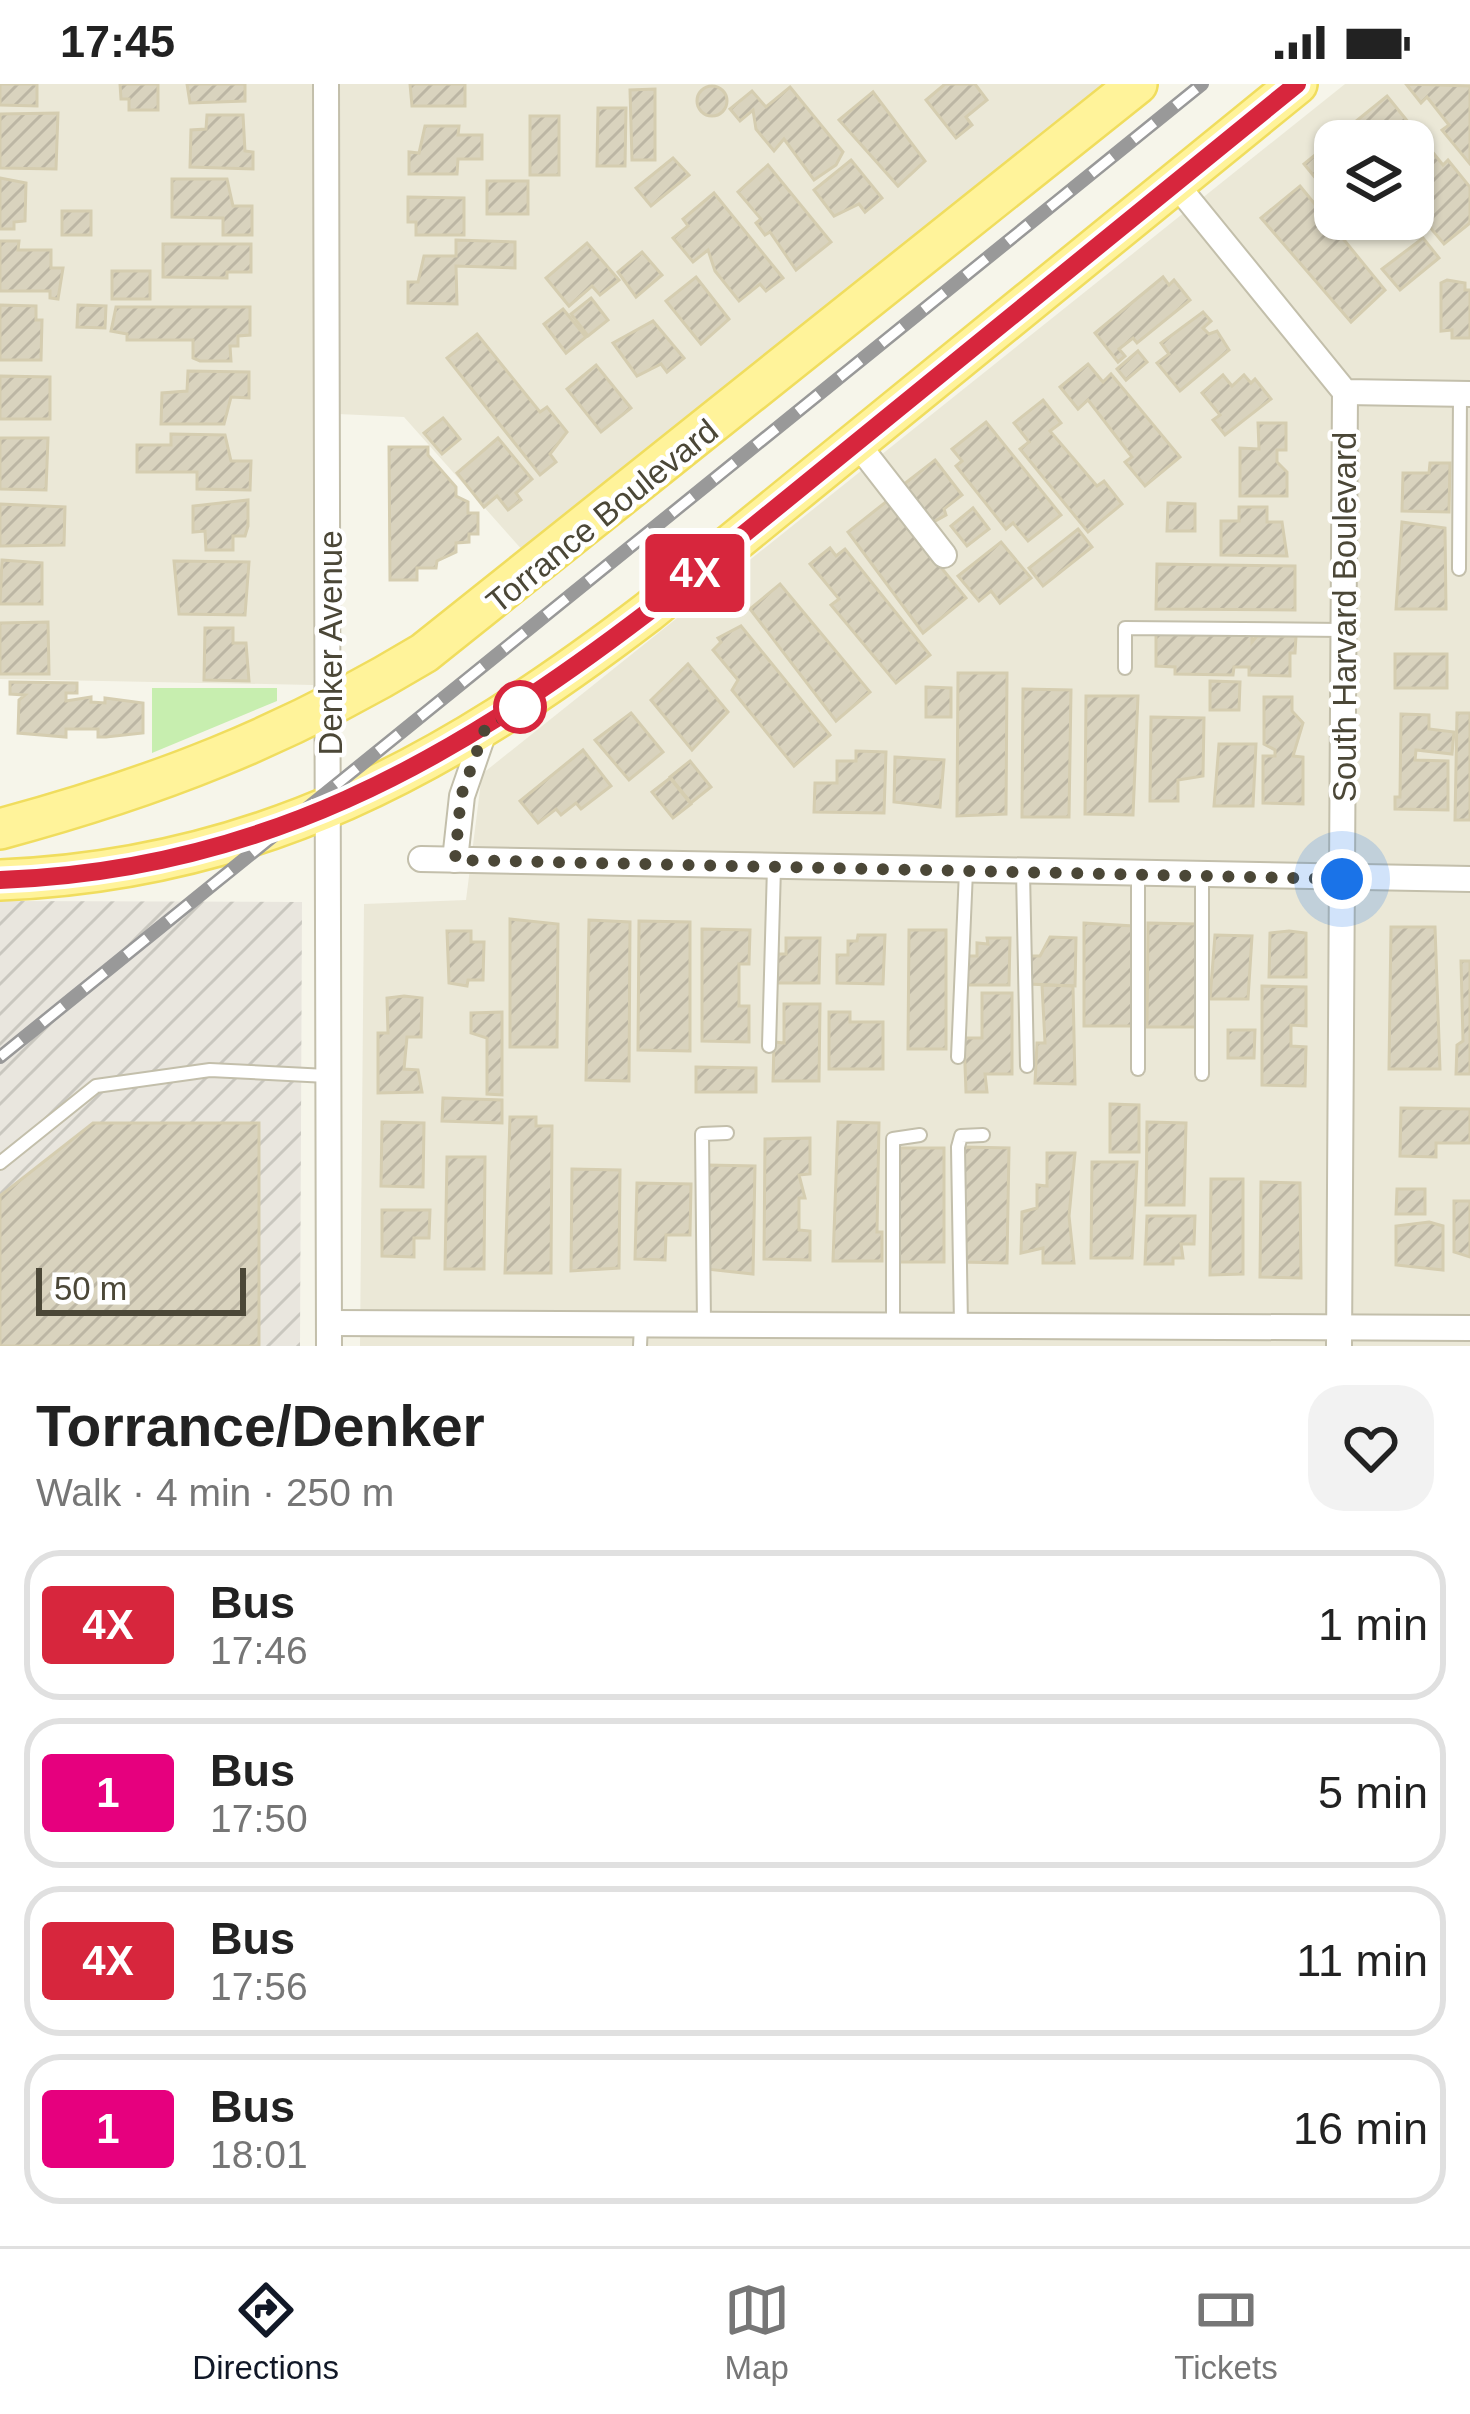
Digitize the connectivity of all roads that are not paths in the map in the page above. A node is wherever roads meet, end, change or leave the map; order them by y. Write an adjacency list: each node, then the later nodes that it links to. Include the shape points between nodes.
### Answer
1 (326, 84): 12 (street, Denker Avenue)
2 (1297, 84): 4 (main road)
3 (1116, 90): 12 (main road, Torrance Boulevard, via 478,615)
4 (1174, 184): 5 (street); 7 (main road)
5 (1345, 392): 6 (street); 10 (street, South Harvard Boulevard)
6 (1465, 394): 9 (lane)
7 (856, 442): 8 (street); 13 (main road, via 648,612)
8 (944, 555)
9 (1459, 568)
10 (1344, 630): 11 (lane, via 1125,628); 23 (street, South Harvard Boulevard)
11 (1125, 668)
12 (331, 706): 14 (street, Denker Avenue); 15 (main road, Torrance Boulevard, via 130,794)
13 (485, 729): 14 (main road); 17 (street, via 461,796)
14 (331, 809): 25 (main road, via 131,866); 31 (street, Denker Avenue)
15 (0, 829)
16 (421, 859): 17 (street)
17 (455, 860): 18 (street)
18 (774, 866): 19 (street); 26 (lane)
19 (966, 871): 20 (street); 27 (lane)
20 (1023, 872): 21 (street); 28 (lane)
21 (1138, 874): 22 (street); 29 (lane)
22 (1202, 876): 23 (street); 30 (lane)
23 (1342, 879): 24 (street); 42 (street, South Harvard Boulevard)
24 (1470, 879)
25 (0, 880)
26 (769, 1046)
27 (958, 1057)
28 (1027, 1066)
29 (1138, 1069)
30 (1202, 1075)
31 (328, 1076): 35 (lane, via 210,1070 96,1086); 40 (street, Denker Avenue)
32 (727, 1133): 36 (lane, via 701,1134)
33 (982, 1135): 38 (lane, via 961,1136 958,1147)
34 (920, 1136): 37 (lane, via 893,1139)
35 (0, 1163)
36 (704, 1325): 37 (street); 41 (street)
37 (893, 1325): 38 (street)
38 (961, 1325): 42 (street)
39 (1470, 1328): 42 (street)
40 (329, 1335): 41 (street)
41 (632, 1335)
42 (1339, 1336)

